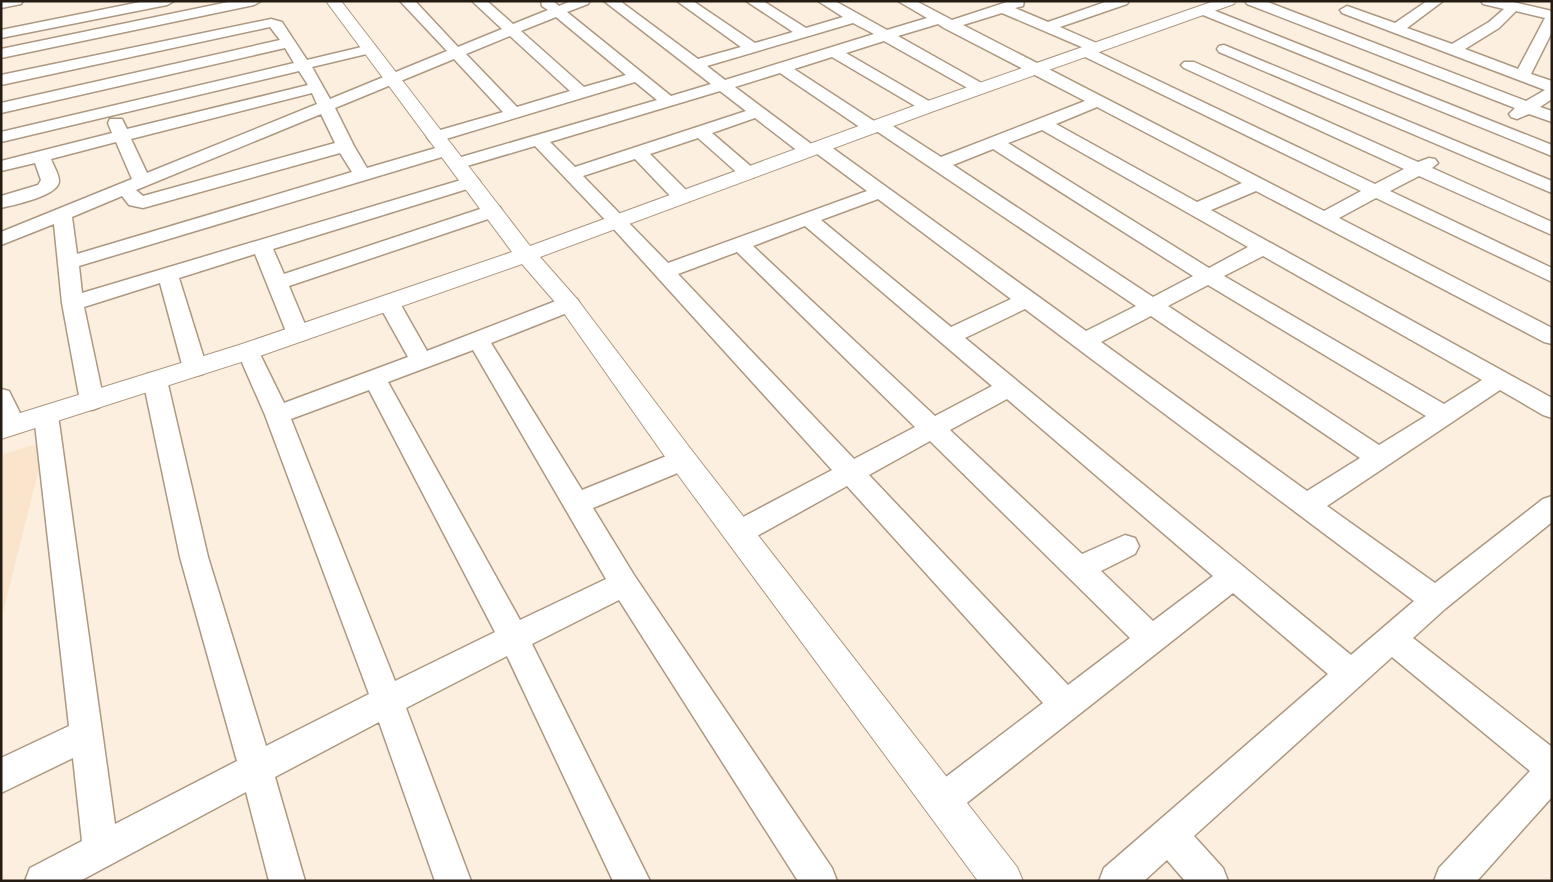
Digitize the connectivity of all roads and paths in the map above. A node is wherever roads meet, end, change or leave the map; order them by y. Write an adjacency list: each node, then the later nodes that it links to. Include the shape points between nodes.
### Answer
1 (16, 1): 18 (street)
2 (167, 1): 34 (street)
3 (254, 1): 30 (street)
4 (333, 1): 39 (street)
5 (407, 1): 47 (street)
6 (479, 1): 32 (street)
7 (583, 1): 21 (street)
8 (611, 1): 49 (street)
9 (684, 1): 38 (street)
10 (754, 1): 33 (street)
11 (825, 1): 27 (street)
12 (1025, 1): 23 (street)
13 (1122, 1): 29 (street)
14 (1252, 1): 28 (street)
15 (1366, 1): 24 (street)
16 (1436, 1): 31 (street)
17 (1488, 1): 22 (street)
18 (1, 4)
19 (911, 4): 25 (street)
20 (1211, 5): 35 (street); 41 (street)
21 (552, 6): 32 (street); 54 (street)
22 (1513, 6): 26 (street); 42 (street, via 1504,17)
23 (1004, 8): 25 (street); 29 (street)
24 (1347, 10): 28 (street); 31 (street)
25 (941, 15): 36 (street); 51 (street)
26 (1552, 16): 55 (street)
27 (855, 18): 33 (street); 36 (street)
28 (1308, 23): 70 (street)
29 (1048, 27): 41 (street)
30 (126, 28): 43 (street); 44 (street)
31 (1396, 29): 42 (street)
32 (512, 30): 47 (street); 64 (street)
33 (805, 32): 38 (street)
34 (6, 33): 43 (street)
35 (1260, 33): 40 (street); 78 (street)
36 (886, 36): 46 (street); 62 (street)
37 (288, 43): 44 (street, via 276,24 271,23); 45 (street); 48 (street)
38 (753, 48): 49 (street)
39 (370, 49): 48 (street); 57 (street)
40 (1224, 49): 52 (street); 85 (street)
41 (1091, 50): 51 (street); 52 (street)
42 (1452, 50): 55 (street)
43 (8, 52)
44 (134, 52): 56 (street)
45 (246, 52): 53 (street); 58 (street)
46 (834, 52): 50 (street); 68 (street)
47 (456, 54): 57 (street); 73 (street)
48 (302, 65): 53 (street); 60 (street)
49 (695, 65): 59 (street)
50 (782, 68): 59 (street); 77 (street)
51 (1038, 69): 62 (street); 65 (street)
52 (1169, 74): 94 (street); 102 (street)
53 (260, 75): 71 (street)
54 (638, 76): 64 (street); 66 (street)
55 (1522, 76): 61 (street)
56 (1, 80)
57 (393, 80): 67 (street); 91 (street)
58 (101, 86): 69 (street); 71 (street)
59 (722, 86): 66 (street); 72 (street)
60 (317, 87): 67 (street); 80 (street)
61 (1552, 87)
62 (980, 88): 68 (street)
63 (1552, 92): 70 (street)
64 (581, 94): 73 (street)
65 (1099, 101): 76 (street); 99 (street)
66 (669, 102): 82 (street)
67 (327, 106): 75 (street); 84 (street)
68 (928, 107): 77 (street)
69 (1, 108)
70 (1526, 108): 74 (street); 78 (street)
71 (110, 111): 80 (street); 81 (street)
72 (758, 112): 79 (street); 86 (street)
73 (514, 114): 91 (street)
74 (1552, 117)
75 (288, 122): 90 (street); 98 (street)
76 (1042, 124): 83 (street); 107 (street)
77 (876, 127): 86 (street); 92 (street)
78 (1495, 128): 85 (street); 87 (street)
79 (700, 131): 88 (street); 95 (street)
80 (122, 136): 89 (street); 98 (street)
81 (1, 137)
82 (539, 141): 91 (street); 96 (street)
83 (994, 142): 92 (street); 123 (street)
84 (345, 146): 90 (street); 97 (street)
85 (1458, 147): 94 (street); 100 (street)
86 (815, 150): 95 (street); 104 (street)
87 (1552, 151)
88 (638, 152): 96 (street); 105 (street)
89 (41, 156): 93 (street); 106 (street, via 49,185)
90 (308, 157): 101 (street, via 142,202 136,201)
91 (453, 158): 97 (street); 108 (street); 113 (street)
92 (940, 164): 130 (street)
93 (1, 166)
94 (1418, 169): 102 (street); 114 (street)
95 (748, 173): 105 (street)
96 (572, 174): 112 (street)
97 (363, 175): 103 (street)
98 (142, 182): 101 (street)
99 (1256, 184): 107 (street); 111 (street)
100 (1552, 188)
101 (125, 189): 109 (street)
102 (1376, 191): 111 (street); 124 (street)
103 (304, 192): 113 (street); 120 (street)
104 (880, 192): 110 (street); 126 (street)
105 (682, 197): 112 (street)
106 (1, 202)
107 (1195, 210): 118 (street)
108 (493, 211): 119 (street); 125 (street)
109 (62, 215): 115 (street); 120 (street)
110 (808, 219): 116 (street); 132 (street)
111 (1323, 219): 133 (street)
112 (618, 222): 119 (street); 121 (street)
113 (320, 229): 117 (street)
114 (1552, 229)
115 (1, 239)
116 (740, 244): 121 (street); 150 (street)
117 (262, 246): 122 (street); 125 (street)
118 (1262, 248): 123 (street); 141 (street)
119 (525, 254): 128 (street); 129 (street)
120 (68, 263): 127 (street)
121 (663, 272): 153 (street)
122 (168, 274): 127 (street); 138 (street)
123 (1208, 276): 130 (street); 148 (street)
124 (1552, 276)
125 (277, 283): 131 (street)
126 (1027, 300): 132 (street); 135 (street)
127 (73, 303): 144 (street)
128 (389, 303): 131 (street); 137 (street)
129 (568, 304): 134 (street); 152 (street)
130 (1153, 306): 135 (street); 151 (street)
131 (298, 334): 136 (street)
132 (949, 337): 142 (street)
133 (1552, 337)
134 (478, 340): 137 (street); 154 (street)
135 (1084, 342): 155 (street)
136 (248, 351): 138 (street); 147 (street)
137 (421, 360): 139 (street)
138 (195, 368): 140 (street)
139 (376, 379): 147 (street); 163 (street)
140 (155, 380): 144 (street); 170 (street, via 194,557)
141 (1499, 380): 145 (street); 148 (street)
142 (1009, 387): 150 (street); 160 (street)
143 (1, 397): 149 (street)
144 (92, 401): 146 (street)
145 (1552, 409)
146 (46, 415): 149 (street); 169 (street)
147 (277, 415): 167 (street)
148 (1444, 415): 151 (street)
149 (7, 427)
150 (932, 428): 153 (street); 159 (street)
151 (1379, 458): 155 (street)
152 (683, 460): 154 (street); 157 (street)
153 (850, 473): 157 (street); 168 (street)
154 (576, 504): 161 (street)
155 (1306, 505): 162 (street)
156 (1552, 507): 162 (street)
157 (738, 533): 174 (street)
158 (1125, 546): 159 (street)
159 (1079, 569): 165 (street)
160 (1234, 576): 165 (street); 166 (street)
161 (624, 584): 163 (street); 181 (street)
162 (1435, 600): 164 (street)
163 (512, 637): 167 (street); 180 (street)
164 (1392, 638): 166 (street); 171 (street)
165 (1152, 639): 168 (street)
166 (1351, 674): 175 (street)
167 (388, 702): 170 (street); 179 (street)
168 (1066, 705): 174 (street)
169 (86, 735): 173 (street); 176 (street)
170 (256, 768): 176 (street); 178 (street)
171 (1552, 768)
172 (1552, 772): 185 (street)
173 (1, 776)
174 (942, 800): 182 (street)
175 (1168, 836): 183 (street); 184 (street)
176 (101, 850): 177 (street)
177 (43, 881)
178 (287, 881)
179 (453, 881)
180 (632, 881)
181 (819, 881)
182 (1003, 881)
183 (1117, 881)
184 (1210, 881)
185 (1452, 881)

